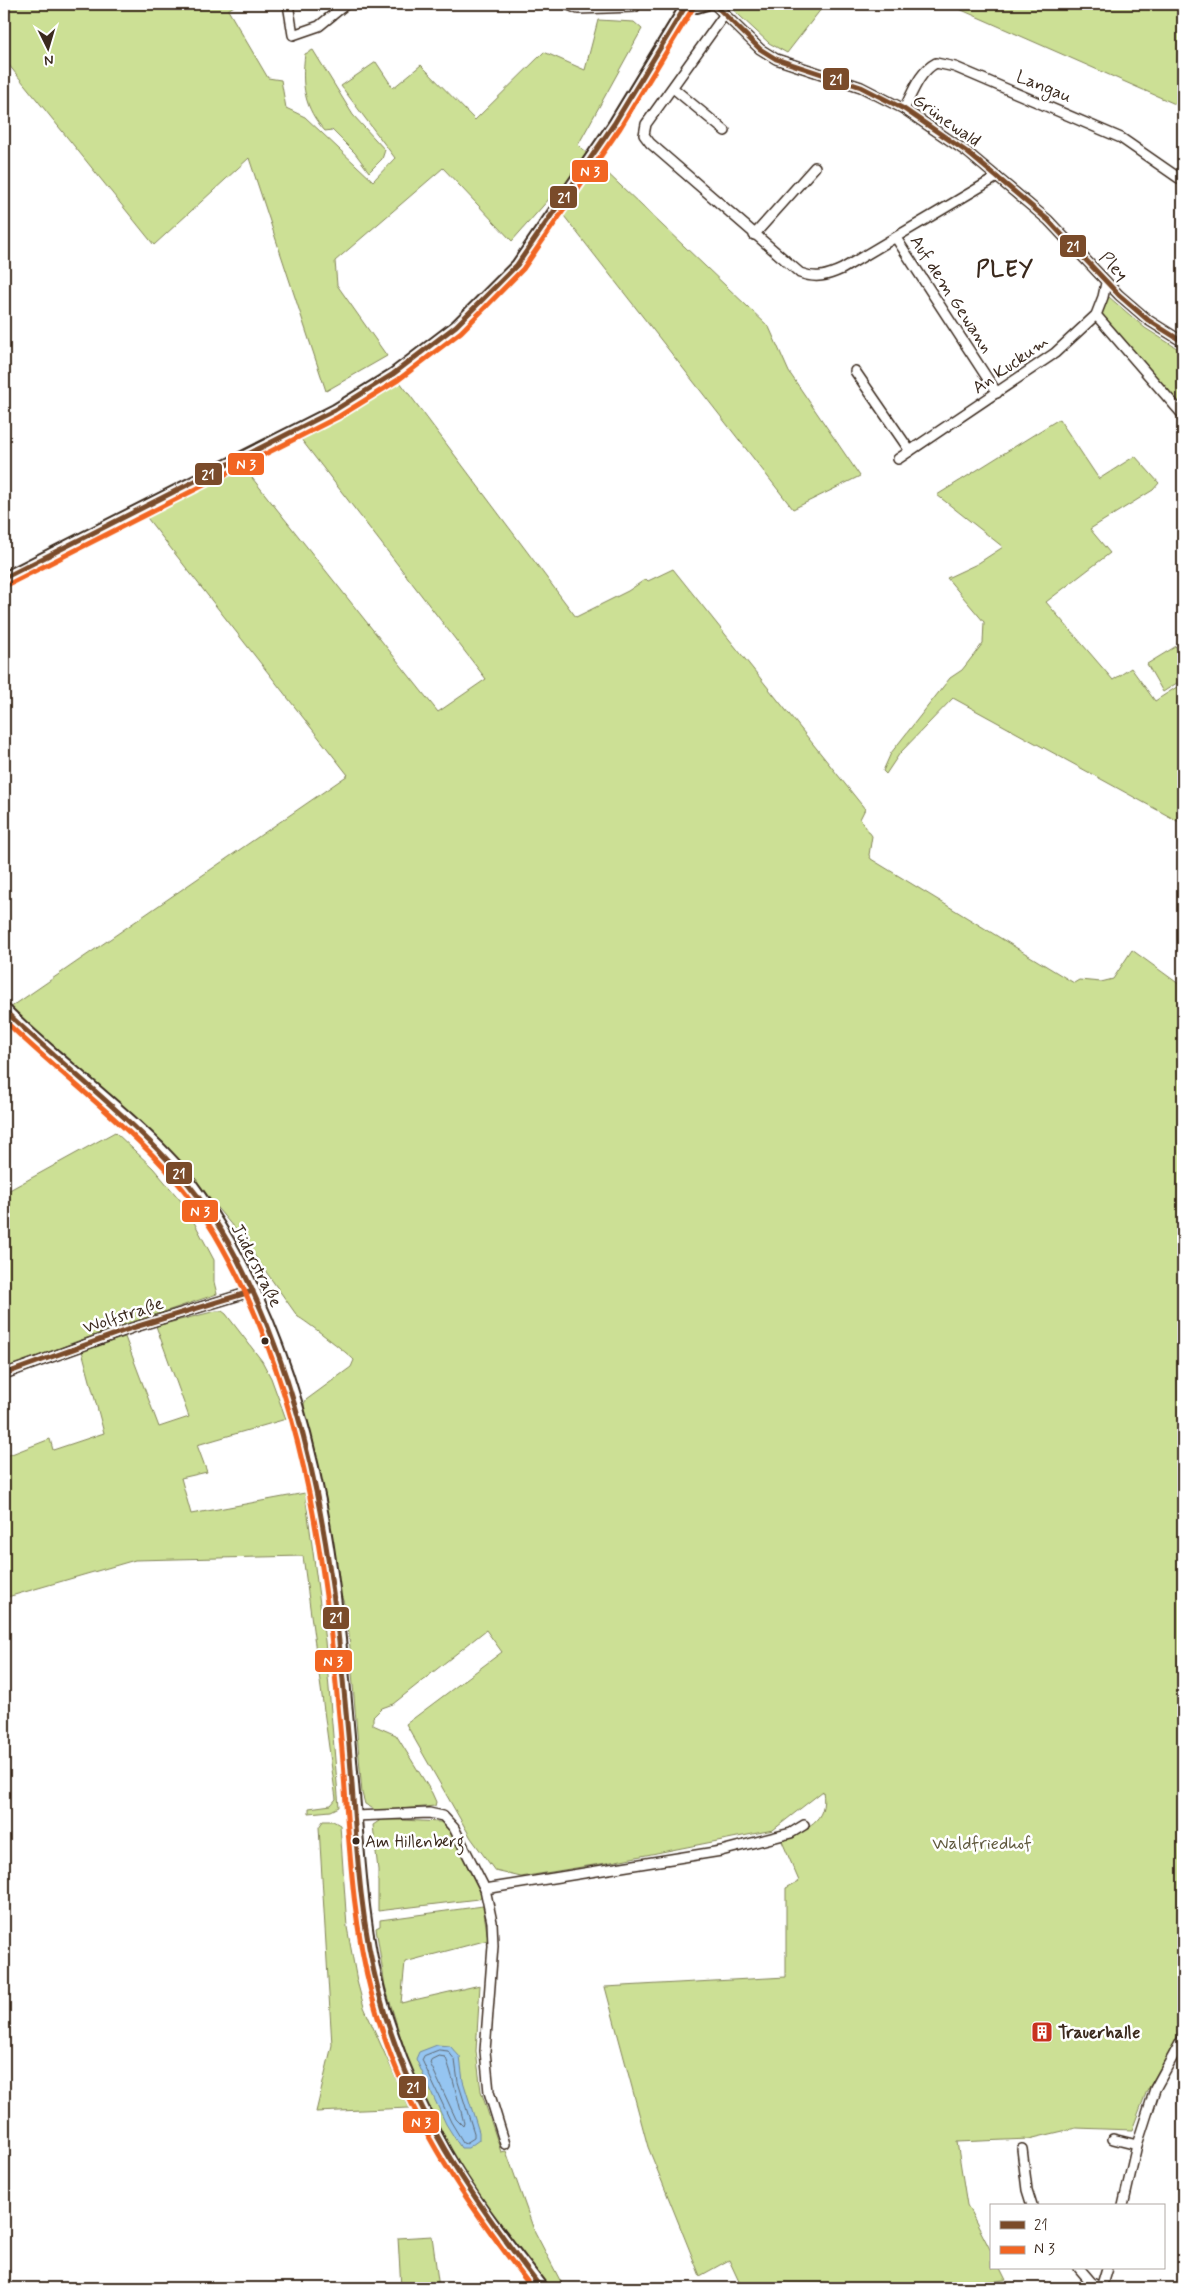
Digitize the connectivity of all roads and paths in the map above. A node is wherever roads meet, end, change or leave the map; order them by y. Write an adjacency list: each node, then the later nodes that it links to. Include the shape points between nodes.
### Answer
1 (288, 4): 2 (street, via 293,35 320,26)
2 (346, 4)
3 (566, 4): 7 (street, via 578,9)
4 (687, 4): 5 (street, via 697,7); 26 (street, via 614,124 517,265 456,326 393,374 335,410)
5 (707, 4)
6 (714, 4): 8 (street, Grünewald)
7 (635, 7)
8 (725, 14): 9 (street); 10 (street, Grünewald, via 760,49 776,59 861,88)
9 (673, 88): 11 (street); 16 (street, Auf dem Gewann, via 646,124 644,134 650,143)
10 (904, 109): 13 (street, Grünewald); 14 (street, Langau, via 922,74 936,62 955,67 1121,138)
11 (725, 131)
12 (815, 167): 16 (street)
13 (997, 177): 15 (street, Grünewald); 17 (street, Auf dem Gewann)
14 (1183, 181)
15 (1028, 203): 18 (street, Pley)
16 (754, 235): 17 (street, Auf dem Gewann, via 800,273 818,277 828,276)
17 (896, 238): 22 (street, Auf dem Gewann)
18 (1106, 283): 19 (street, An Kuckum); 20 (street, Pley, via 1148,320)
19 (1096, 315): 22 (street, An Kuckum, via 1055,353); 23 (street)
20 (1183, 342)
21 (855, 371): 24 (street)
22 (998, 393): 24 (street, An Kuckum)
23 (1183, 415)
24 (910, 452): 25 (street, An Kuckum)
25 (898, 459)
26 (4, 578)
27 (4, 1011): 28 (main road, Jüderstraße, via 166,1155 212,1216)
28 (253, 1292): 29 (street, Wolfstraße, via 132,1328); 30 (main road, Jüderstraße, via 298,1408 319,1495 332,1586)
29 (4, 1374)
30 (355, 1816): 32 (street, via 430,1813 442,1816 454,1828); 42 (main road, Jüderstraße, via 366,1924 377,1988 402,2064 445,2154 477,2203)
31 (804, 1825): 32 (street, via 791,1832 721,1851)
32 (485, 1889): 35 (street, via 493,1946 485,2051 489,2092)
33 (1183, 2038): 36 (street, via 1155,2089)
34 (1113, 2139): 36 (street)
35 (505, 2144)
36 (1136, 2145): 39 (street)
37 (1022, 2149): 38 (street)
38 (1032, 2204)
39 (1123, 2204)
40 (1081, 2270): 43 (street)
41 (1106, 2270): 43 (street)
42 (541, 2288)
43 (1101, 2288)

